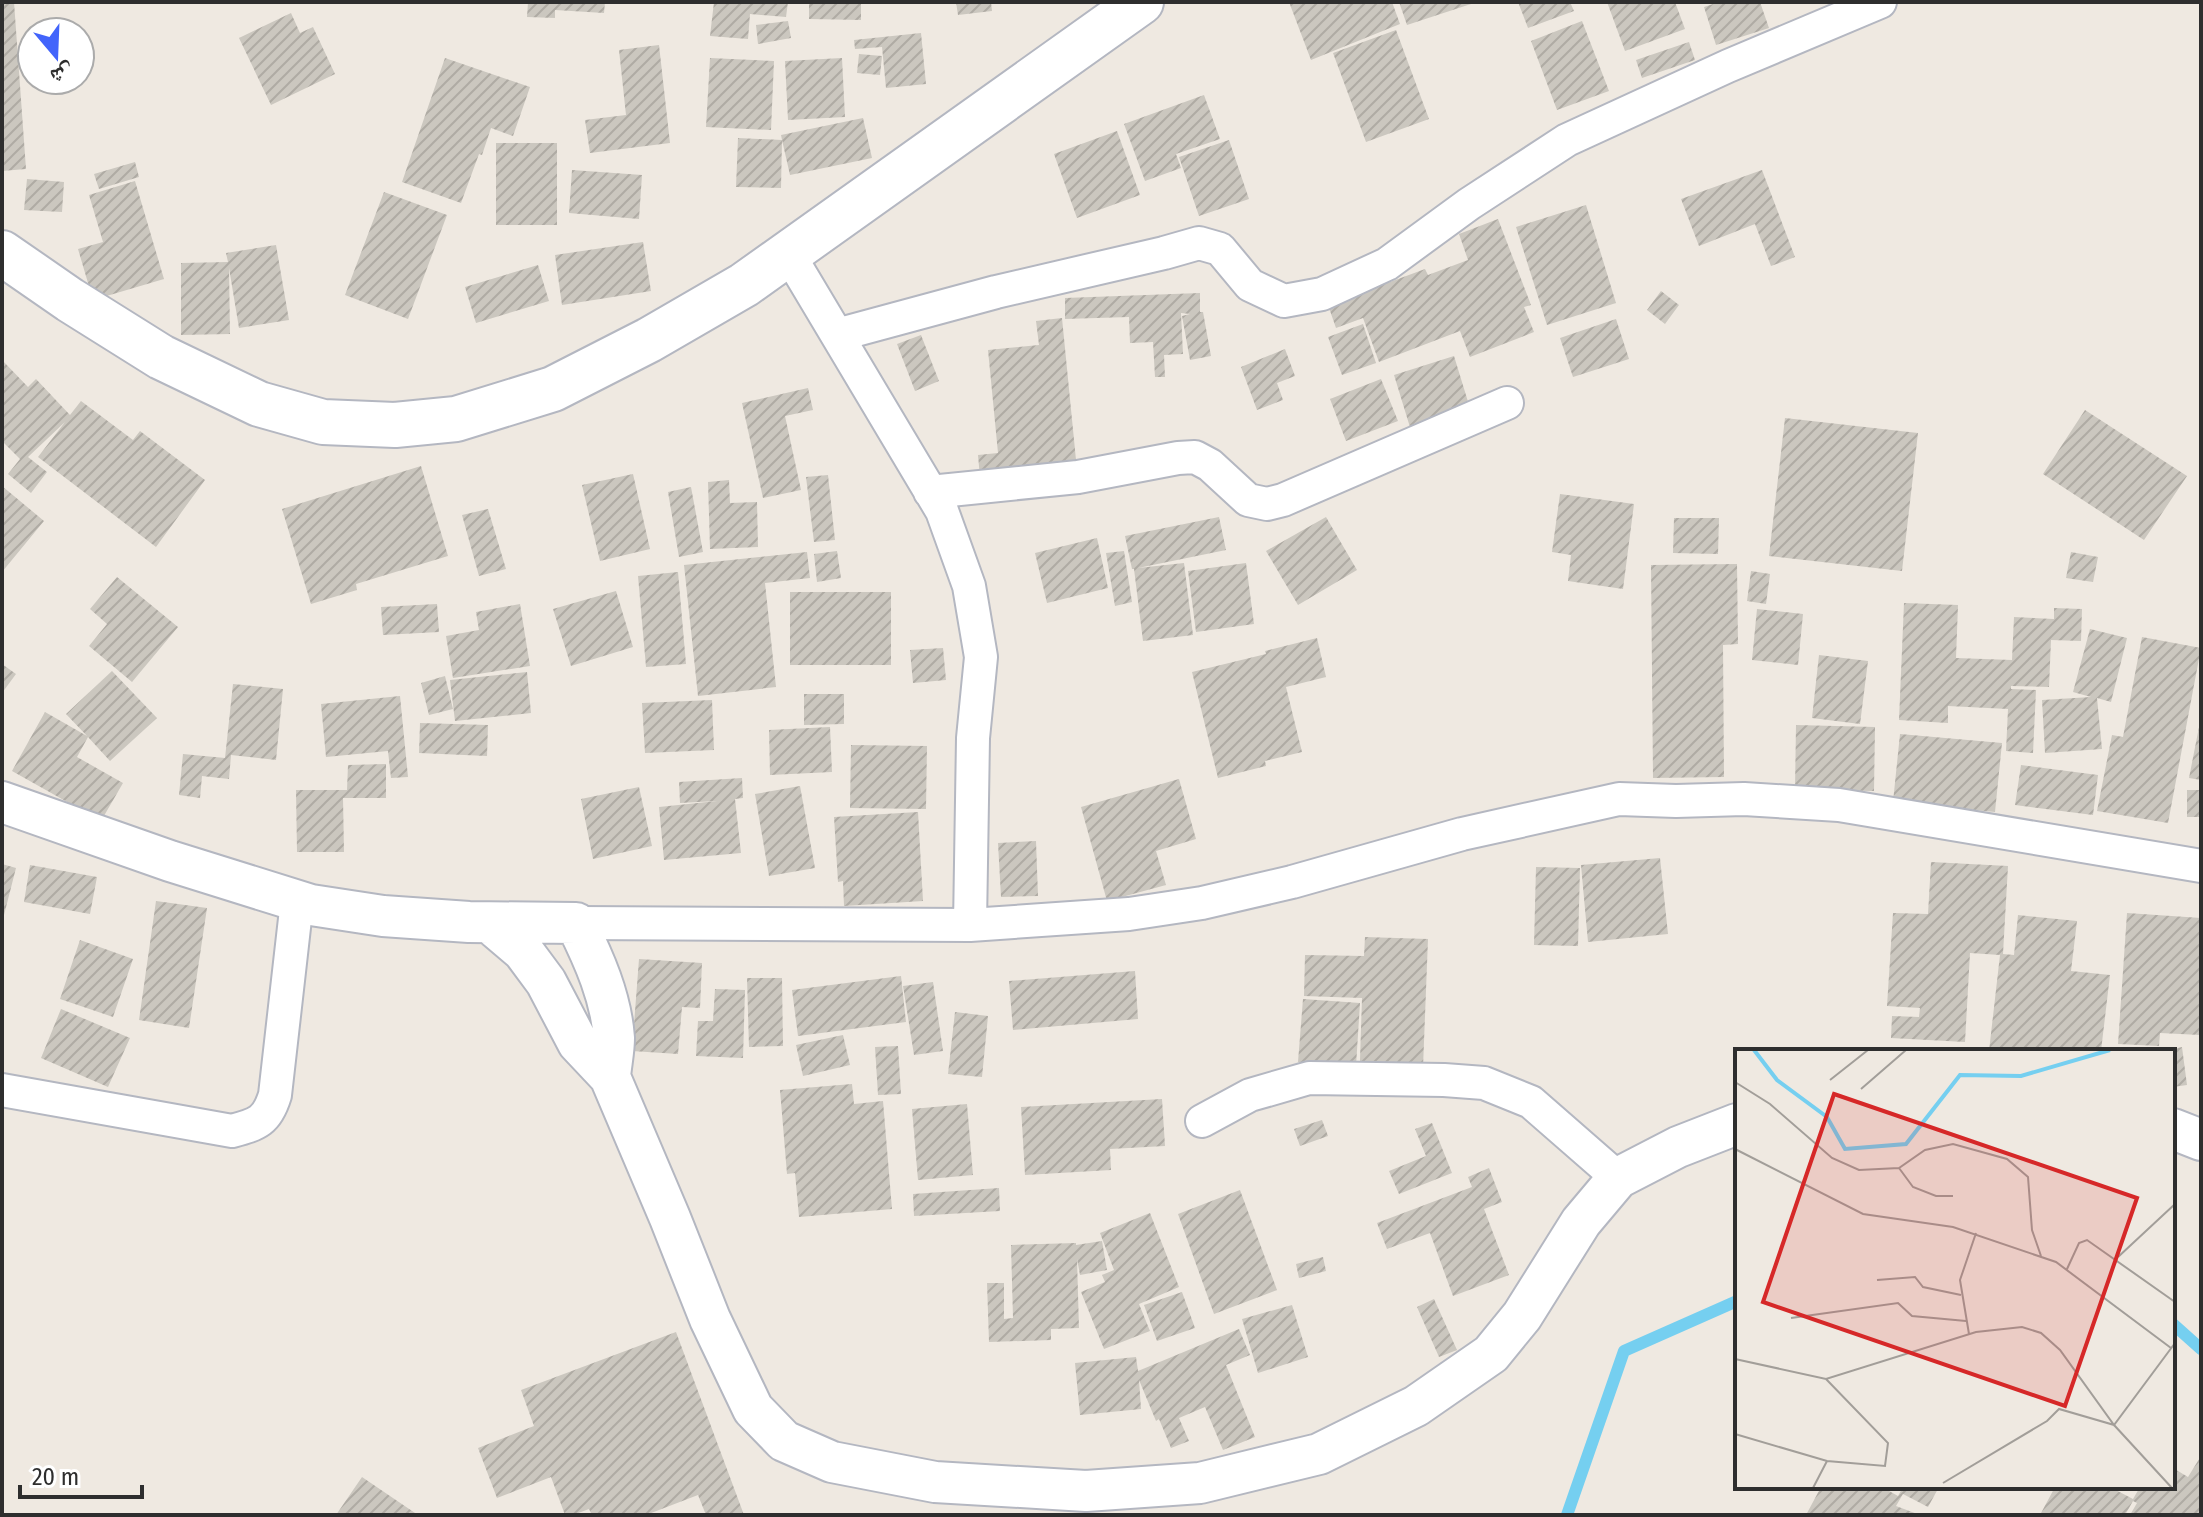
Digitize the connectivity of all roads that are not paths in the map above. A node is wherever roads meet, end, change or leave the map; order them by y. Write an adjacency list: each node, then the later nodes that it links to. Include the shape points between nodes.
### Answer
1 (1141, 2): 4 (main road)
2 (1880, 2): 5 (street, via 1567,140 1387,264 1322,294 1284,301 1250,285 1220,249 1199,243)
3 (2, 253): 4 (main road, via 161,357 259,404 323,422 395,425 456,419 553,389 649,340)
4 (788, 253): 5 (street)
5 (837, 335): 7 (street)
6 (1507, 403): 7 (street, via 1267,504 1248,500 1195,457 1078,477)
7 (930, 492): 13 (street, via 969,586 981,657 973,738)
8 (2, 802): 10 (street)
9 (2201, 866): 13 (street, via 1839,805 1619,799 1462,834 1202,903 1129,914)
10 (297, 901): 11 (street, via 383,916); 15 (street, via 275,1095 262,1120 232,1131)
11 (490, 923): 12 (street); 14 (street, via 523,951 578,1043)
12 (576, 923): 13 (street); 14 (street, via 608,1003 614,1041)
13 (970, 925)
14 (610, 1077): 20 (street, via 753,1409 784,1441 832,1462 935,1482 1086,1491 1200,1483 1319,1454 1416,1406 1491,1354 1522,1316 1581,1222)
15 (2, 1090)
16 (1202, 1121): 20 (street, via 1250,1095 1309,1078 1484,1083 1531,1102)
17 (1735, 1125): 20 (street)
18 (2175, 1130): 19 (street)
19 (2201, 1140)
20 (1618, 1178)

